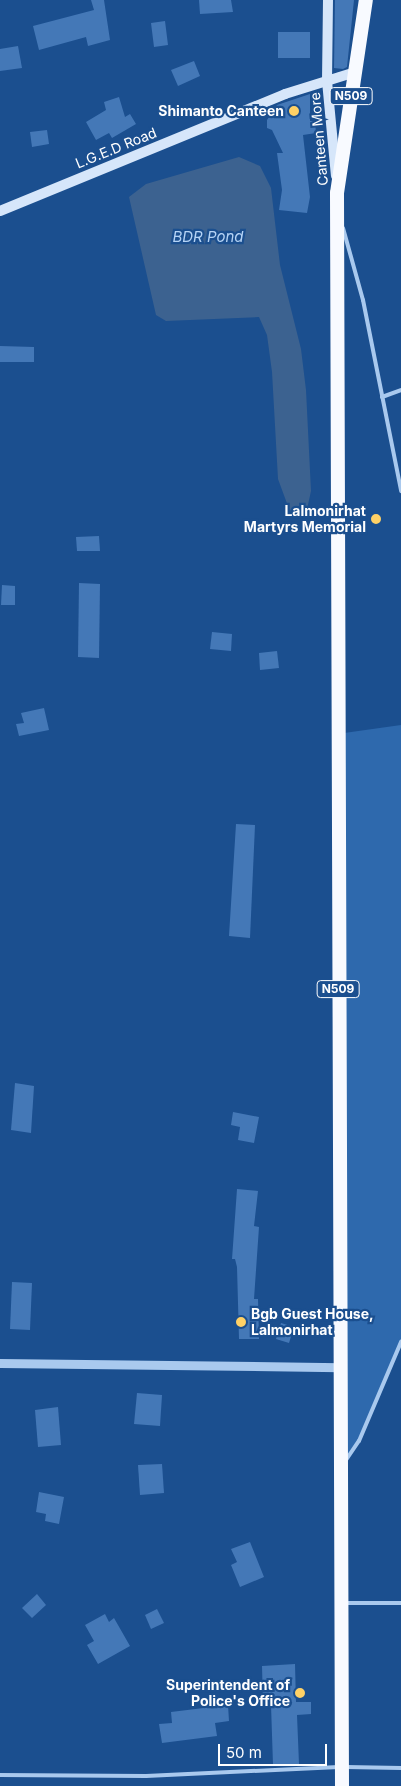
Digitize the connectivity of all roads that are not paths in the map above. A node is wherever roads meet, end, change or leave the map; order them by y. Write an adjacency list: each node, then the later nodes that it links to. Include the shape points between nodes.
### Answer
1 (328, 0): 4 (main road)
2 (366, 0): 3 (highway, N509)
3 (355, 72): 4 (main road, Canteen More); 5 (highway, N509)
4 (327, 81): 5 (main road, Canteen More); 6 (main road, L.G.E.D Road, via 284,94)
5 (338, 193): 7 (highway, N509)
6 (0, 211)
7 (337, 212): 9 (lane, via 363,300); 13 (highway, N509)
8 (401, 390): 9 (lane)
9 (382, 397): 10 (lane)
10 (401, 491)
11 (401, 1342): 14 (lane, via 359,1441)
12 (0, 1363): 13 (street)
13 (340, 1366): 14 (highway, N509)
14 (340, 1468): 15 (highway, N509)
15 (341, 1604): 16 (lane); 17 (highway, N509)
16 (401, 1604)
17 (342, 1766): 18 (lane); 19 (lane, via 146,1776); 20 (highway, N509)
18 (401, 1768)
19 (0, 1775)
20 (342, 1786)

